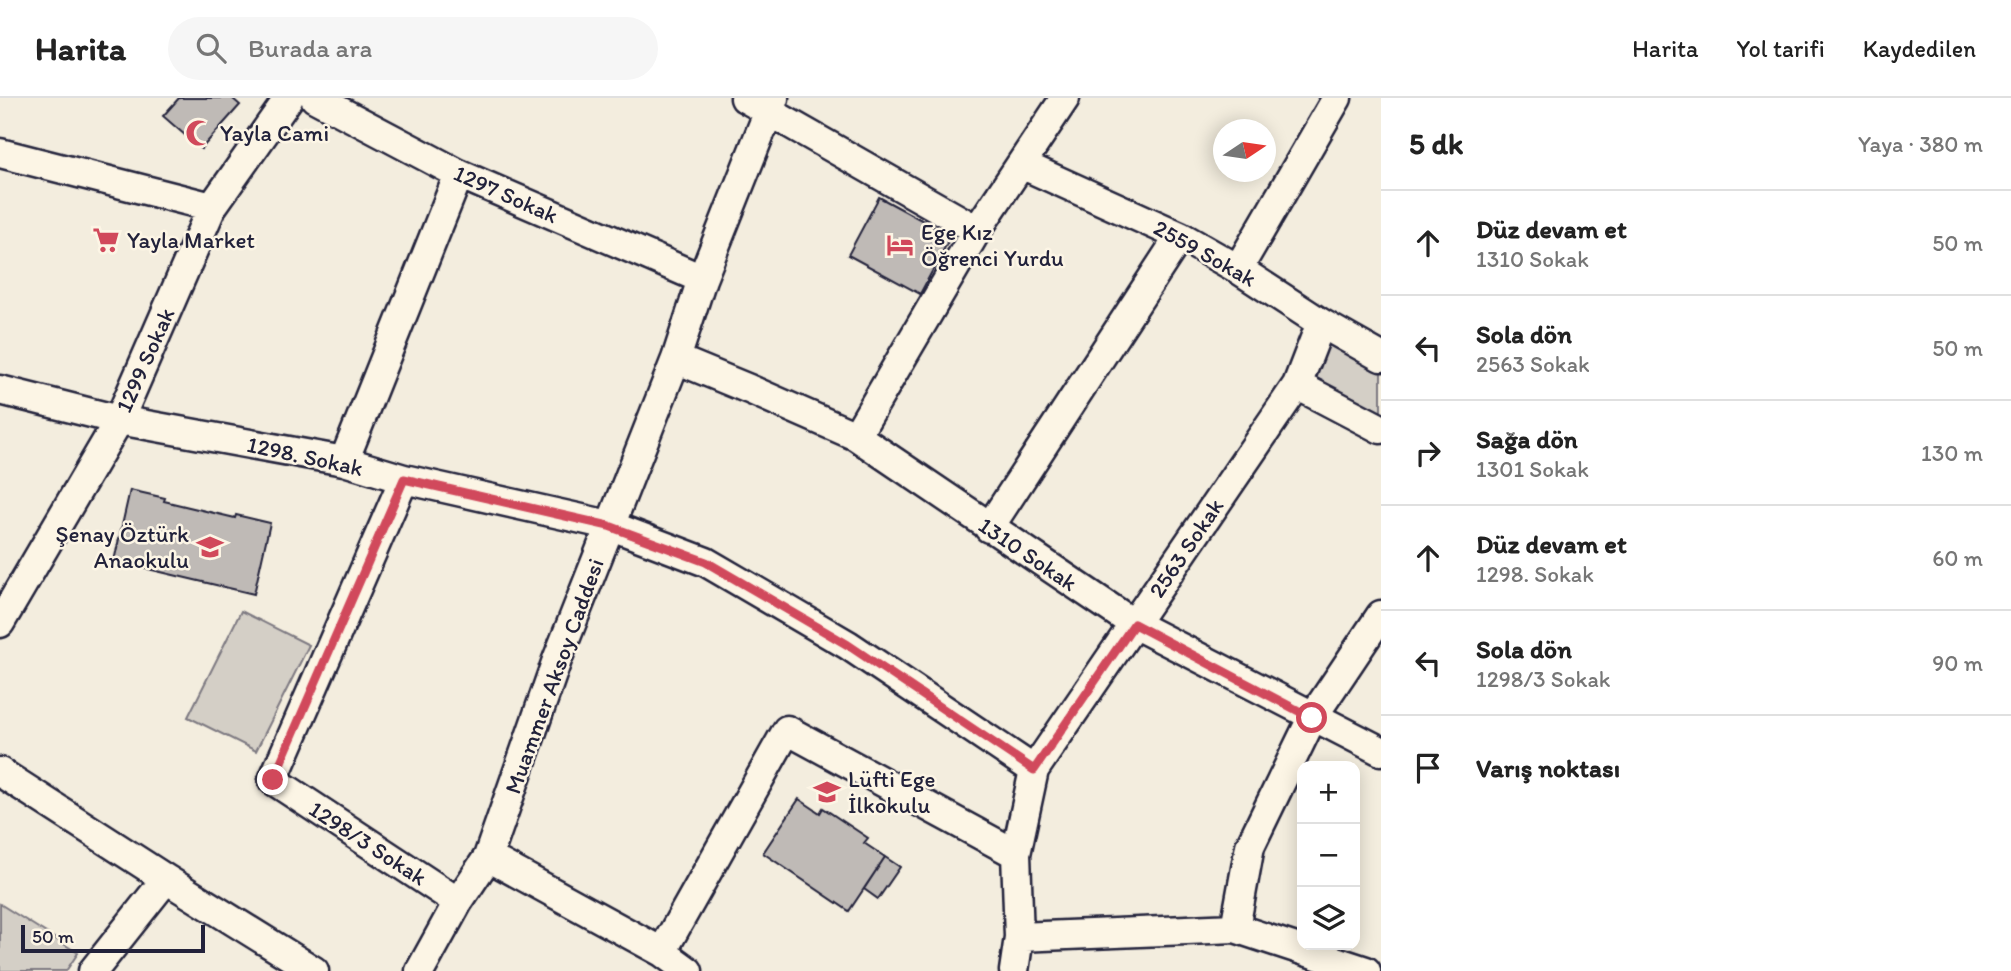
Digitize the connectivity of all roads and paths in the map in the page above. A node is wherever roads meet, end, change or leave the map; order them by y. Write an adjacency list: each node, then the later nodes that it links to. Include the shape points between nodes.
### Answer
1 (289, 98): 9 (street, 1299 Sokak)
2 (315, 98): 8 (street, 1297 Sokak)
3 (1065, 98): 7 (street)
4 (1337, 98): 12 (street)
5 (763, 102): 10 (street); 13 (street, Muammer Aksoy Caddesi)
6 (0, 153): 9 (street)
7 (1021, 164): 10 (street); 11 (street, 2559 Sokak)
8 (459, 174): 13 (street, 1297 Sokak); 22 (street)
9 (212, 207): 19 (street, 1299 Sokak)
10 (977, 230): 21 (street)
11 (1180, 236): 12 (street, 2559 Sokak); 25 (street)
12 (1238, 269): 14 (street, 2559 Sokak)
13 (702, 279): 16 (street, Muammer Aksoy Caddesi)
14 (1321, 323): 15 (street, 2559 Sokak); 17 (street, 2563 Sokak)
15 (1381, 357)
16 (676, 359): 21 (street, 1310 Sokak); 24 (street, Muammer Aksoy Caddesi)
17 (1297, 385): 20 (street); 28 (street, 2563 Sokak)
18 (0, 390): 19 (street, 1298. Sokak)
19 (119, 419): 22 (street, 1298. Sokak); 27 (street, 1299 Sokak)
20 (1381, 429)
21 (856, 436): 25 (street, 1310 Sokak)
22 (344, 461): 23 (street, 1298. Sokak)
23 (404, 479): 24 (street, 1298. Sokak); 36 (street, 1298/3 Sokak, via 273,780)
24 (609, 526): 31 (street, 1298. Sokak, via 706,562 848,645); 34 (street, Muammer Aksoy Caddesi)
25 (989, 528): 28 (street, 1310 Sokak)
26 (1381, 615): 29 (street)
27 (0, 623)
28 (1134, 624): 29 (street, 1310 Sokak); 31 (street, 2563 Sokak)
29 (1312, 718): 30 (street, 1310 Sokak); 37 (street, via 1250,846)
30 (1381, 751)
31 (1034, 770): 33 (street, 2563 Sokak)
32 (0, 772): 35 (street)
33 (1016, 854): 38 (street, 2563 Sokak); 39 (street, via 787,730)
34 (488, 857): 36 (street, Muammer Aksoy Caddesi); 39 (street)
35 (166, 879): 40 (street); 41 (street)
36 (458, 902): 42 (street, Muammer Aksoy Caddesi)
37 (1235, 928): 38 (street); 45 (street)
38 (1019, 937): 44 (street, 2563 Sokak)
39 (662, 952): 43 (street)
40 (93, 971)
41 (314, 971)
42 (420, 971)
43 (688, 971)
44 (1014, 971)
45 (1366, 971)

